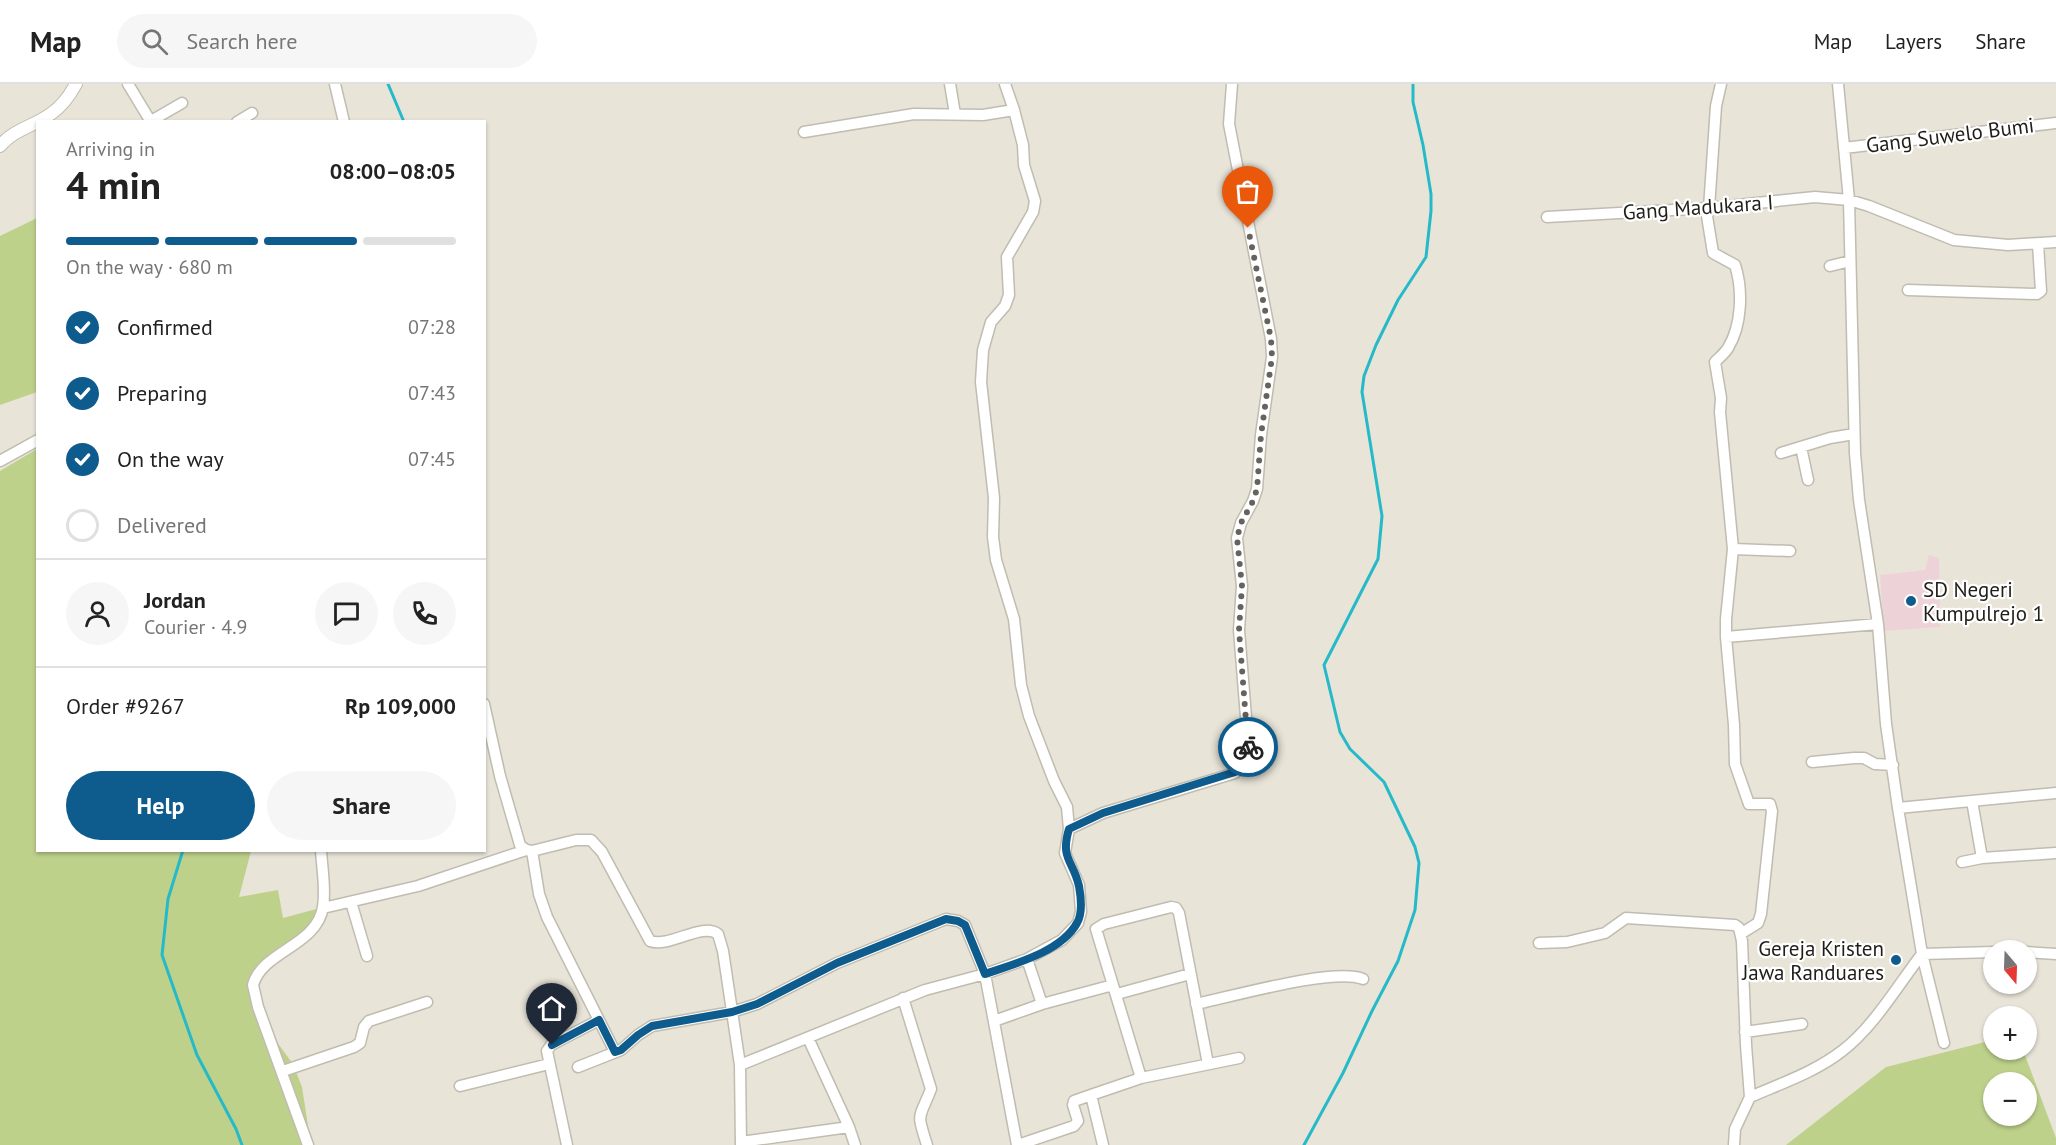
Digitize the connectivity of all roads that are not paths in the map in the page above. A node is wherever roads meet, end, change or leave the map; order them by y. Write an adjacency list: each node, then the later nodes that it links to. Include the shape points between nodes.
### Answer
1 (76, 84): 13 (street, via 53,113)
2 (128, 84): 14 (street)
3 (335, 84): 17 (street)
4 (950, 84): 12 (street)
5 (1005, 84): 10 (street)
6 (1232, 84): 47 (street, via 1229,124 1272,357 1257,489 1237,538 1248,753 1235,772 1103,813)
7 (1721, 84): 24 (street)
8 (1838, 84): 22 (street)
9 (182, 103): 15 (street)
10 (1014, 110): 12 (street); 47 (street, via 1035,201 1033,212 1007,257 1009,295 991,322 983,350 981,382 994,498 996,560 1014,619 1021,685 1029,716 1067,807)
11 (252, 113): 16 (street)
12 (955, 114): 20 (street, via 914,114)
13 (39, 120)
14 (150, 120)
15 (153, 120)
16 (240, 120)
17 (344, 120)
18 (36, 122): 21 (street)
19 (2056, 123): 22 (street, Gang Suwelo Bumi)
20 (804, 132)
21 (0, 146)
22 (1844, 148): 23 (street)
23 (1849, 200): 24 (street, Gang Madukara I, via 1815,197); 27 (street, Gang Madukara I, via 1954,240); 28 (street)
24 (1709, 208): 25 (street, Gang Madukara I); 37 (street, via 1712,249 1715,256 1735,265 1740,296 1735,331 1728,349 1715,362)
25 (1547, 217)
26 (2056, 242): 27 (street, Gang Madukara I)
27 (2038, 244): 30 (street, via 2041,291 2037,294)
28 (1850, 261): 29 (street); 31 (street)
29 (1830, 266)
30 (1908, 290)
31 (1854, 434): 33 (street); 39 (street, via 1859,500)
32 (36, 441): 35 (street)
33 (1801, 447): 34 (street); 36 (street)
34 (1781, 453)
35 (0, 461)
36 (1808, 480)
37 (1733, 549): 38 (street); 40 (street)
38 (1790, 551)
39 (1878, 624): 40 (street); 43 (street)
40 (1726, 637): 57 (street, via 1735,764 1749,804 1770,804 1772,811 1761,914 1758,924)
41 (486, 713): 48 (street, via 518,840)
42 (1812, 762): 43 (street, via 1864,758 1875,764)
43 (1893, 765): 46 (street)
44 (2056, 793): 45 (street)
45 (1972, 801): 46 (street); 51 (street)
46 (1898, 808): 61 (street)
47 (1069, 829): 55 (street, via 1065,854 1079,885)
48 (529, 851): 53 (street, via 418,886); 73 (street, via 591,840 602,852 650,941 659,943 708,930 716,932 723,951); 74 (street, via 547,917)
49 (321, 852): 54 (street)
50 (2056, 853): 51 (street)
51 (1982, 858): 52 (street)
52 (1962, 862)
53 (351, 902): 54 (street); 63 (street)
54 (323, 908): 86 (street, via 317,924 265,967 253,985)
55 (1078, 923): 56 (street, via 1086,929); 64 (street, via 1062,940)
56 (1096, 929): 66 (street, via 1176,908); 68 (street)
57 (1742, 933): 58 (street, via 1735,925 1626,918 1605,933 1567,942); 77 (street)
58 (1539, 943)
59 (1983, 951): 61 (street)
60 (2037, 953): 62 (street)
61 (1922, 954): 79 (street); 90 (street, via 1867,1028 1844,1050 1818,1068)
62 (2056, 954)
63 (367, 956)
64 (1027, 959): 65 (street); 71 (street)
65 (985, 974): 69 (street); 73 (street, via 965,925 946,919 837,963 757,1004); 75 (street)
66 (1190, 974): 68 (street); 72 (street)
67 (1363, 979): 72 (street, via 1314,979)
68 (1115, 989): 71 (street); 87 (street)
69 (903, 998): 78 (street); 96 (street, via 931,1089 920,1114)
70 (427, 1002): 86 (street, via 369,1021 360,1043 354,1047)
71 (1042, 1004): 75 (street)
72 (1196, 1004): 84 (street)
73 (732, 1012): 80 (street, via 652,1026); 83 (street)
74 (599, 1020): 80 (street); 82 (street, via 548,1047)
75 (994, 1021): 97 (street)
76 (1802, 1024): 77 (street)
77 (1745, 1032): 90 (street)
78 (808, 1038): 83 (street); 91 (street)
79 (1944, 1043)
80 (615, 1052): 85 (street)
81 (1239, 1058): 84 (street)
82 (549, 1064): 88 (street); 94 (street)
83 (740, 1065): 92 (street)
84 (1208, 1065): 87 (street)
85 (578, 1067)
86 (283, 1071): 93 (street)
87 (1141, 1078): 89 (street)
88 (460, 1086)
89 (1091, 1095): 97 (street, via 1074,1101 1078,1121 1074,1126); 98 (street)
90 (1750, 1097): 99 (street, via 1735,1129)
91 (849, 1126): 92 (street); 95 (street)
92 (741, 1143)
93 (308, 1145)
94 (567, 1145)
95 (855, 1145)
96 (927, 1145)
97 (1017, 1145)
98 (1104, 1145)
99 (1734, 1145)

